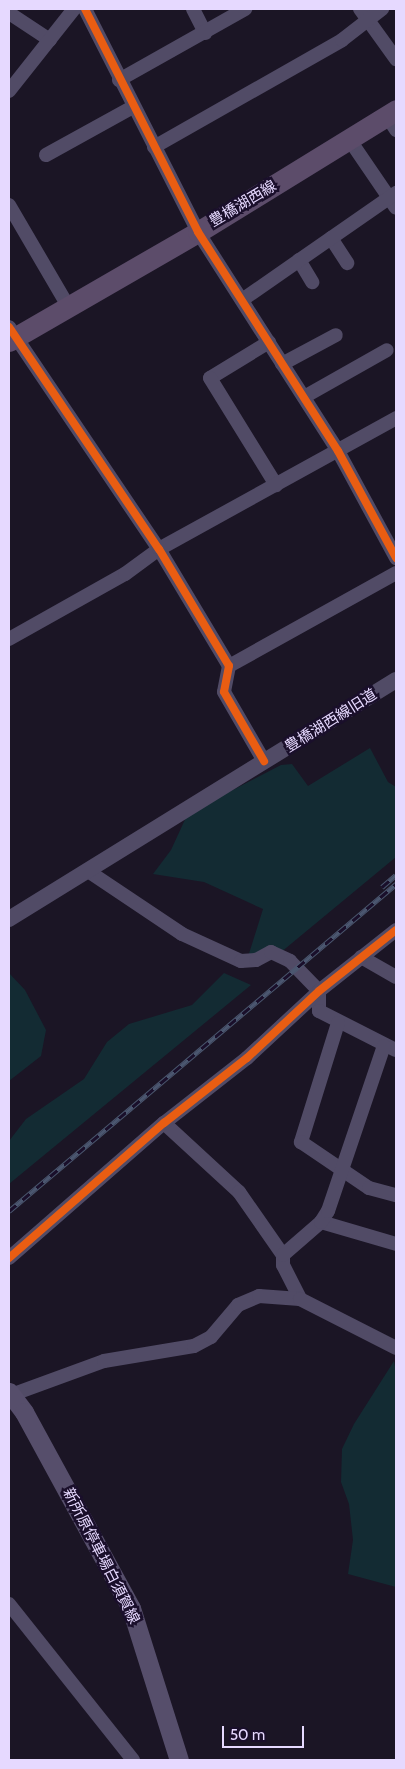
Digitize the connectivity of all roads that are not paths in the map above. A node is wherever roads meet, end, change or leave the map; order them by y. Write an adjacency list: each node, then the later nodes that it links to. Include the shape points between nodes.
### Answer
1 (74, 9): 9 (street)
2 (85, 9): 11 (street)
3 (192, 9): 8 (street)
4 (245, 9): 8 (street)
5 (382, 9): 7 (street)
6 (9, 13): 9 (street)
7 (364, 14): 10 (street); 16 (street, via 342,40)
8 (205, 33): 11 (street)
9 (50, 40): 12 (street)
10 (396, 59)
11 (119, 80): 13 (street)
12 (9, 92)
13 (133, 107): 16 (street); 17 (street)
14 (393, 118): 15 (main road, 豊橋湖西線)
15 (349, 139): 18 (street); 20 (main road, 豊橋湖西線)
16 (154, 147): 20 (street)
17 (46, 155)
18 (394, 200): 21 (street)
19 (9, 205): 26 (street)
20 (198, 232): 25 (street); 26 (main road, 豊橋湖西線)
21 (331, 238): 22 (street); 23 (street)
22 (299, 260): 24 (street); 25 (street)
23 (347, 264)
24 (312, 282)
25 (242, 300): 29 (street)
26 (68, 306): 27 (main road, 豊橋湖西線)
27 (11, 335): 36 (street)
28 (336, 335): 31 (street)
29 (269, 342): 31 (street); 35 (street, via 210,378)
30 (387, 350): 32 (street)
31 (282, 364): 32 (street)
32 (304, 398): 34 (street)
33 (396, 418): 34 (street)
34 (338, 452): 35 (street); 37 (street)
35 (276, 485): 36 (street)
36 (159, 549): 39 (street, via 125,574); 40 (street)
37 (396, 558)
38 (396, 573): 40 (street)
39 (9, 639)
40 (229, 666): 42 (street, via 224,692)
41 (396, 680): 42 (street, 豊橋湖西線旧道)
42 (264, 761): 43 (street, 豊橋湖西線旧道)
43 (88, 871): 44 (street, 豊橋湖西線旧道); 48 (street, via 182,934 241,962 256,960 271,952 290,961)
44 (9, 918)
45 (396, 930): 46 (street)
46 (362, 957): 47 (street); 48 (street)
47 (396, 977)
48 (320, 991): 49 (street, via 319,1011); 51 (street, via 247,1058)
49 (338, 1023): 50 (street); 52 (street, via 301,1142)
50 (390, 1048): 52 (street)
51 (164, 1123): 56 (street, via 239,1192); 57 (street)
52 (342, 1171): 53 (street, via 369,1188); 54 (street)
53 (396, 1195)
54 (321, 1222): 55 (street); 56 (street)
55 (396, 1244)
56 (284, 1255): 58 (street, via 283,1265)
57 (9, 1258)
58 (300, 1299): 59 (street); 60 (street, via 259,1296 238,1305 211,1337 194,1346 104,1361)
59 (396, 1348)
60 (10, 1393): 63 (main road, 新所原停車場白須賀線, via 24,1412 131,1608)
61 (9, 1604): 62 (street)
62 (132, 1760)
63 (179, 1760)

